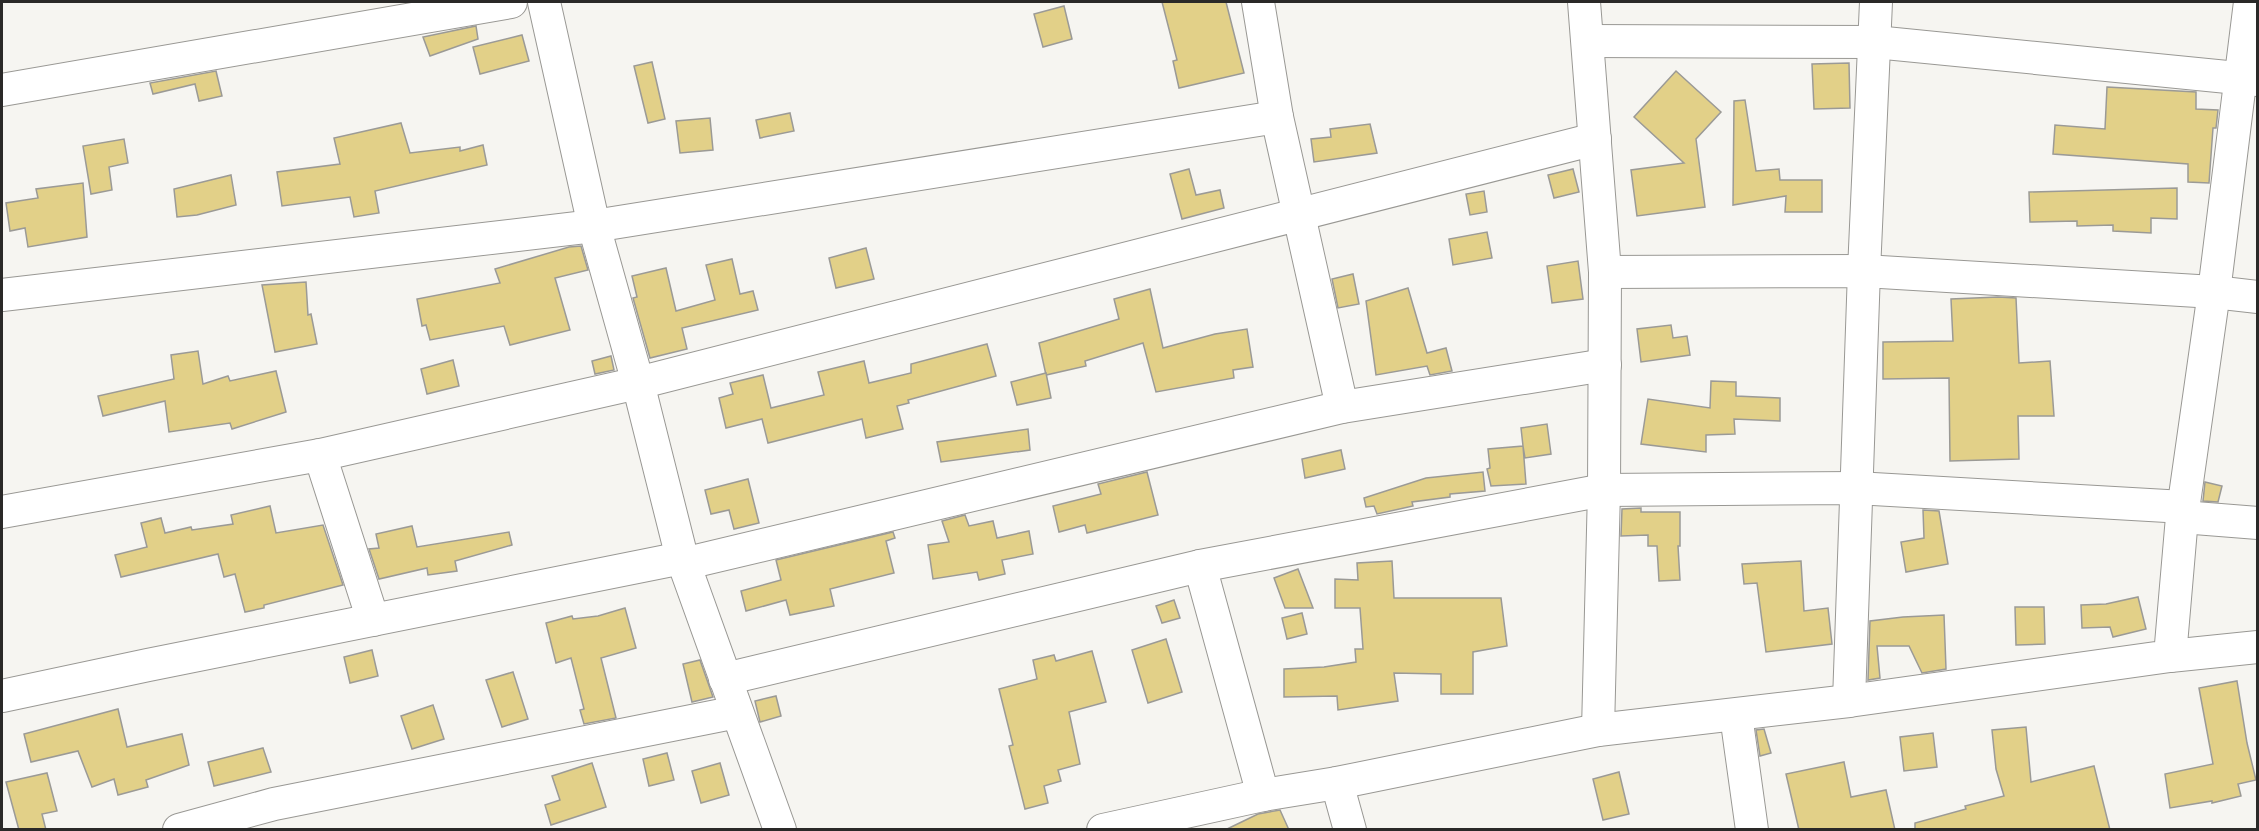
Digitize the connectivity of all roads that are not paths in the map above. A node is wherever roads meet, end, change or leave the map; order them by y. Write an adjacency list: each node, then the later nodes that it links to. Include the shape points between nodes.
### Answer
1 (510, 2): 10 (street)
2 (544, 2): 14 (street)
3 (1258, 2): 11 (street)
4 (1584, 2): 7 (street)
5 (1876, 2): 8 (street)
6 (2250, 2): 9 (street)
7 (1588, 41): 8 (street); 12 (street)
8 (1875, 42): 9 (street); 15 (street)
9 (2248, 80): 17 (street)
10 (2, 90)
11 (1277, 117): 13 (street); 14 (street)
12 (1595, 139): 13 (street); 16 (street)
13 (1299, 214): 21 (street); 22 (street)
14 (594, 226): 18 (street); 21 (street)
15 (1864, 271): 16 (street); 17 (street); 24 (street)
16 (1605, 272): 20 (street)
17 (2214, 292): 19 (street); 27 (street)
18 (2, 295)
19 (2258, 297)
20 (1605, 365): 22 (street); 25 (street)
21 (638, 383): 23 (street); 29 (street)
22 (1342, 407): 29 (street)
23 (320, 455): 26 (street); 31 (street)
24 (1856, 488): 25 (street); 27 (street); 36 (street)
25 (1604, 490): 30 (street); 39 (street)
26 (2, 512)
27 (2183, 512): 28 (street); 33 (street)
28 (2258, 523)
29 (683, 561): 31 (street); 34 (street)
30 (1200, 566): 34 (street); 41 (street)
31 (373, 620): 35 (street)
32 (2258, 647): 33 (street)
33 (2170, 656): 36 (street)
34 (725, 679): 37 (street)
35 (2, 696)
36 (1849, 701): 38 (street)
37 (737, 712): 42 (street); 44 (street)
38 (1736, 715): 39 (street); 47 (street)
39 (1598, 730): 40 (street)
40 (1337, 783): 41 (street); 46 (street)
41 (1263, 795): 45 (street)
42 (277, 817): 43 (street)
43 (179, 830)
44 (780, 830)
45 (1103, 830)
46 (1350, 830)
47 (1752, 830)

